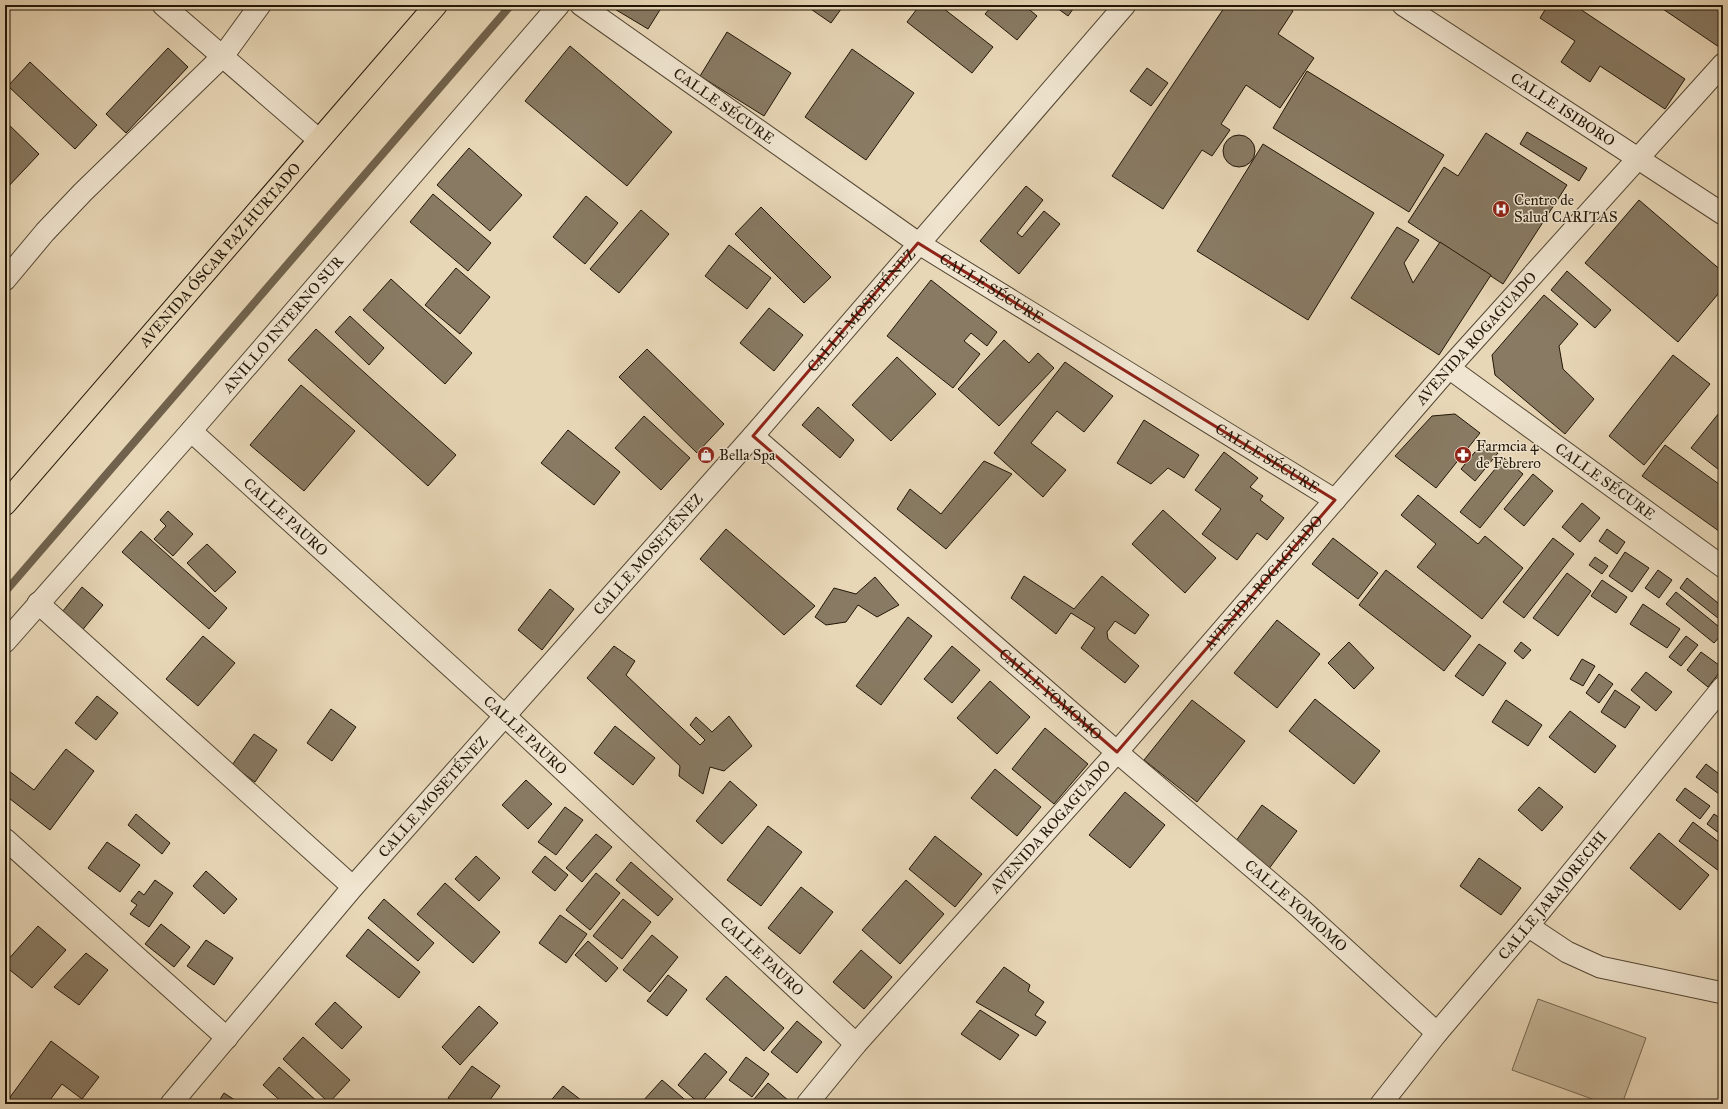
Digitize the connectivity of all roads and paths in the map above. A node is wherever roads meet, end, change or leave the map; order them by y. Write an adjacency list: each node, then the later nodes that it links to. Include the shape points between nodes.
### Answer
1 (163, 5): 8 (street)
2 (260, 5): 8 (street)
3 (436, 5): 10 (highway, AVENIDA ÓSCAR PAZ HURTADO)
4 (559, 5): 16 (street, ANILLO INTERNO SUR)
5 (581, 5): 13 (street, CALLE SÉCURE)
6 (1125, 5): 13 (street, CALLE MOSETÉNEZ)
7 (1403, 5): 11 (street, CALLE ISIBORO)
8 (223, 56): 10 (street); 14 (street, via 83,192)
9 (1723, 64): 11 (street, AVENIDA ROGAGUADO)
10 (319, 140): 19 (highway, AVENIDA ÓSCAR PAZ HURTADO)
11 (1638, 158): 12 (street, CALLE ISIBORO); 15 (street, AVENIDA ROGAGUADO)
12 (1723, 214)
13 (918, 244): 17 (street, CALLE MOSETÉNEZ); 18 (street, CALLE SÉCURE)
14 (5, 280)
15 (1449, 368): 18 (street, AVENIDA ROGAGUADO); 20 (street, CALLE SÉCURE)
16 (191, 431): 21 (street, ANILLO INTERNO SUR); 24 (street, CALLE PAURO)
17 (753, 436): 24 (street, CALLE MOSETÉNEZ); 25 (street, CALLE YOMOMO)
18 (1335, 500): 25 (street, AVENIDA ROGAGUADO)
19 (5, 504)
20 (1723, 567)
21 (38, 604): 22 (street, ANILLO INTERNO SUR); 27 (street)
22 (5, 642)
23 (1723, 687): 28 (street, CALLE JARAJORECHI)
24 (505, 716): 27 (street, CALLE MOSETÉNEZ); 32 (street, CALLE PAURO)
25 (1117, 752): 30 (street, CALLE YOMOMO, via 1299,907); 32 (street, AVENIDA ROGAGUADO)
26 (5, 839): 31 (street)
27 (354, 887): 31 (street, CALLE MOSETÉNEZ)
28 (1528, 926): 29 (street, via 1567,952 1600,967); 30 (street, CALLE JARAJORECHI)
29 (1723, 993)
30 (1438, 1033): 35 (street, CALLE JARAJORECHI)
31 (227, 1038): 33 (street, CALLE MOSETÉNEZ)
32 (856, 1044): 34 (street, AVENIDA ROGAGUADO)
33 (171, 1104)
34 (807, 1104)
35 (1381, 1104)

